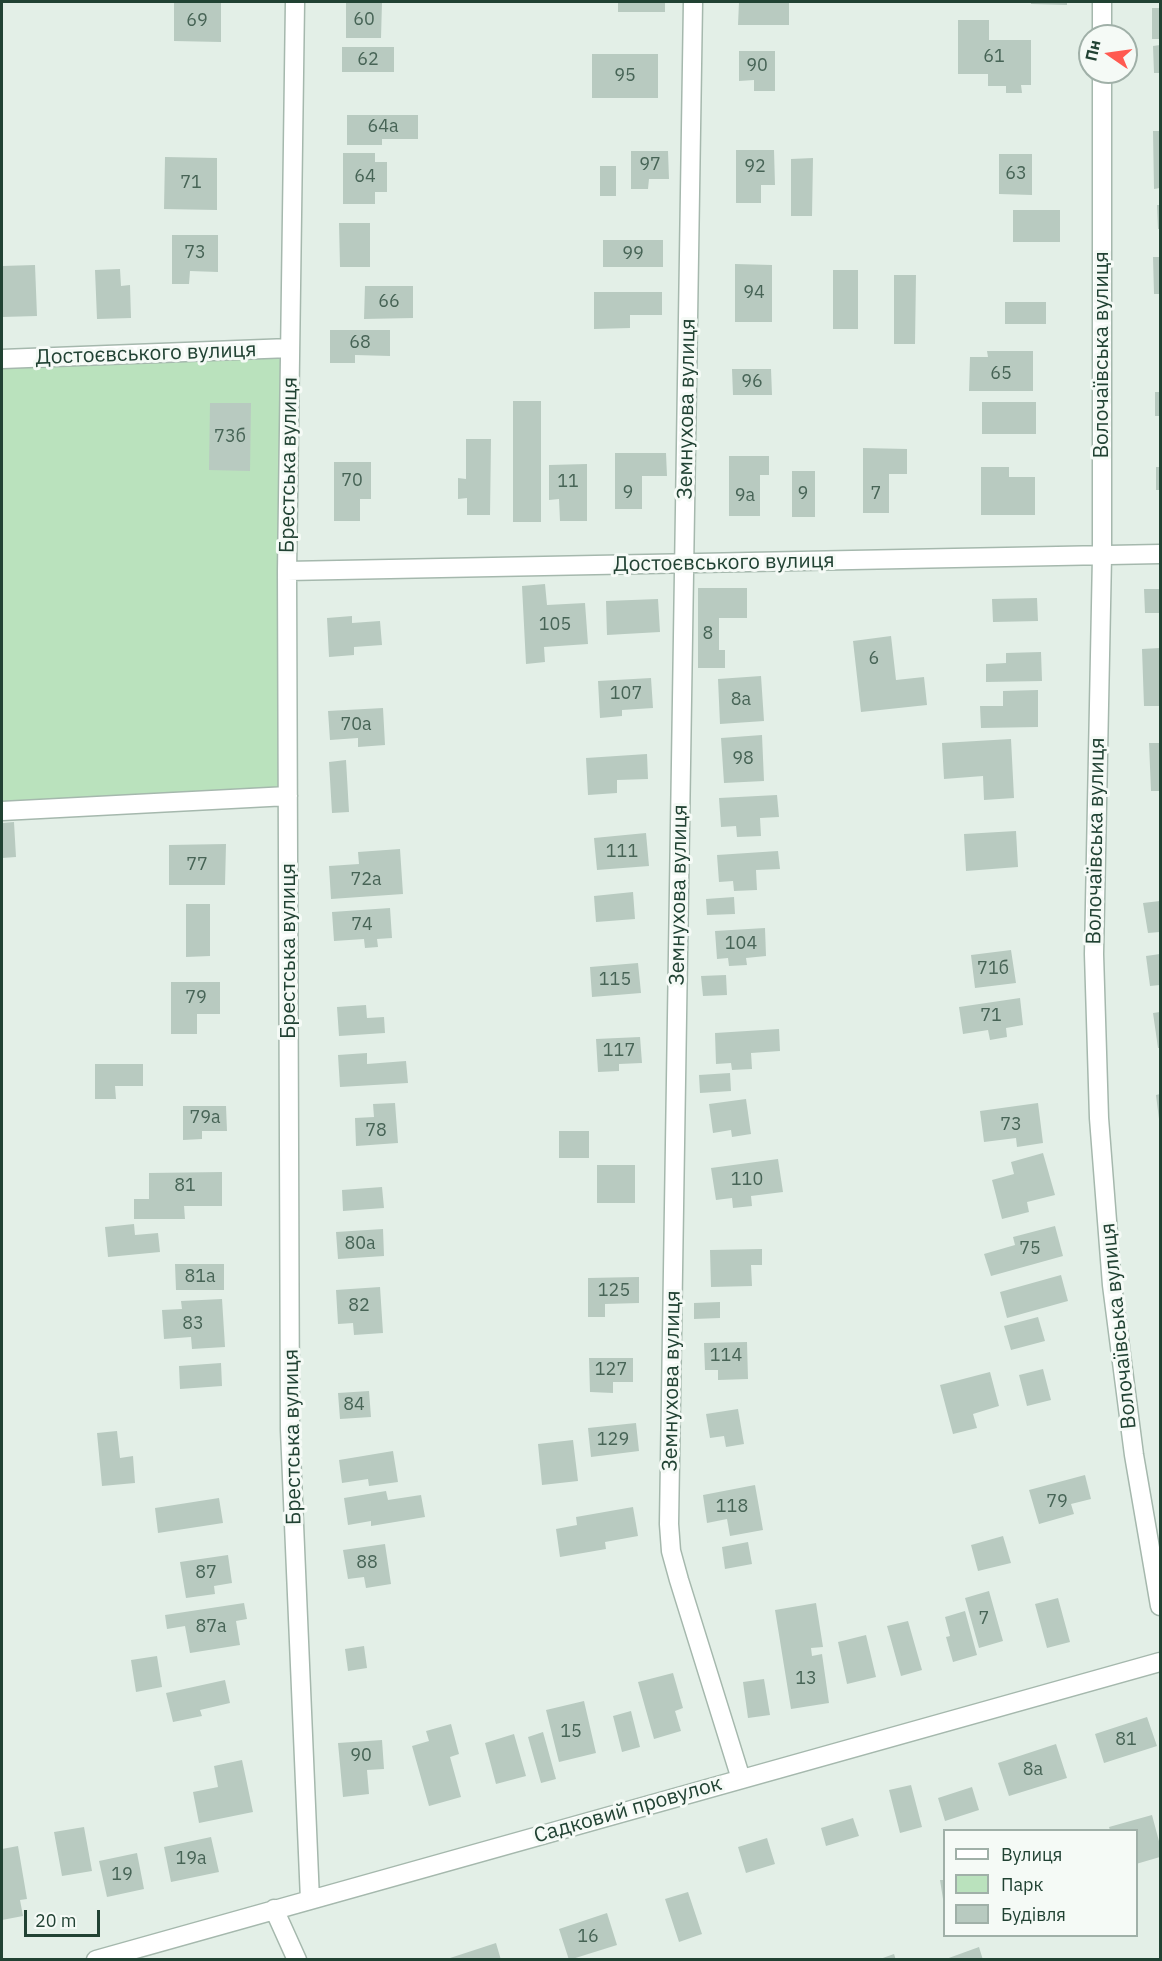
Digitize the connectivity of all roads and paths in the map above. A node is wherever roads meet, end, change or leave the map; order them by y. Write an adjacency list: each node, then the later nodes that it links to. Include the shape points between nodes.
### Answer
1 (295, 2): 6 (street, Брестська вулиця)
2 (693, 2): 10 (street, Земнухова вулиця)
3 (1102, 2): 4 (street)
4 (1102, 24)
5 (1102, 84): 9 (street, Волочаївська вулиця)
6 (290, 348): 7 (street, Достоєвського вулиця); 11 (street, Брестська вулиця)
7 (2, 359)
8 (1161, 554): 9 (street, Достоєвського вулиця)
9 (1102, 556): 10 (street, Достоєвського вулиця); 14 (street, Волочаївська вулиця, via 1094,954 1099,1118 1112,1285 1134,1455)
10 (684, 564): 11 (street, Достоєвського вулиця); 16 (street, Земнухова вулиця, via 669,1524 678,1580)
11 (287, 571): 12 (street, Брестська вулиця)
12 (288, 796): 13 (street); 17 (street, Брестська вулиця, via 291,1430)
13 (2, 811)
14 (1161, 1606)
15 (1161, 1662): 16 (street, Садковий провулок)
16 (741, 1779): 17 (street, Садковий провулок)
17 (310, 1899): 18 (street, Садковий провулок)
18 (274, 1910): 19 (street, Садковий провулок); 20 (street)
19 (96, 1959)
20 (297, 1959)

